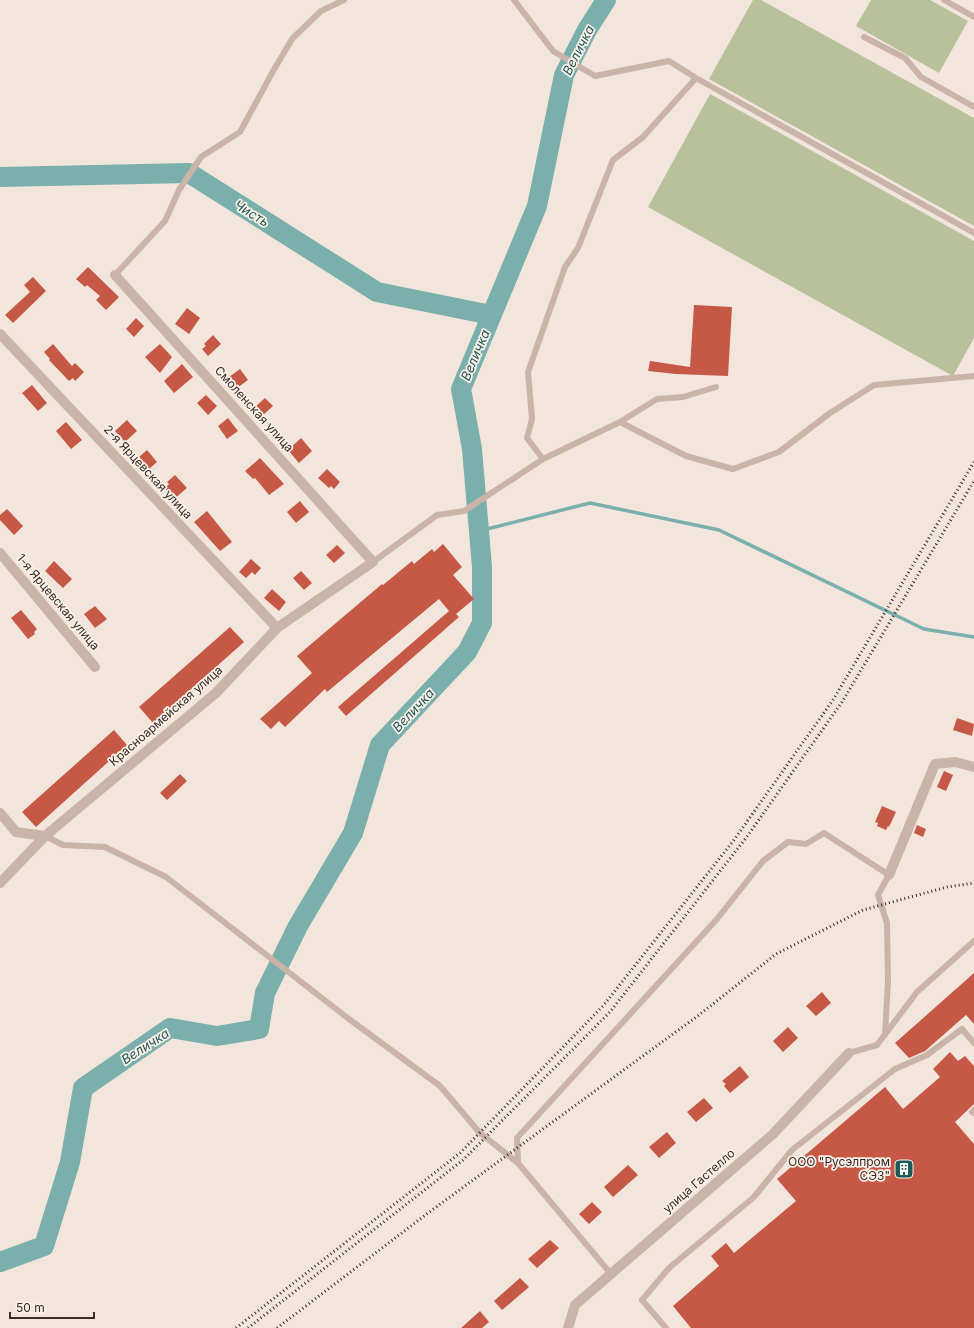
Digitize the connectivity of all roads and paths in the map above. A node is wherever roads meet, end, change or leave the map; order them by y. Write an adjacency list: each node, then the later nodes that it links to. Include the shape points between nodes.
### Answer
1 (344, 0): 9 (lane, via 321,11 292,39 240,132 201,158 179,190 165,221)
2 (514, 0): 6 (lane, via 553,51 595,76 669,61)
3 (944, 0): 4 (lane)
4 (974, 17)
5 (864, 37): 7 (lane, via 905,58 921,77)
6 (696, 78): 8 (lane); 14 (lane, via 643,137 613,160 578,248 565,267 528,372 532,419 527,438)
7 (974, 107)
8 (974, 233)
9 (115, 275): 16 (street, Смоленская улица)
10 (0, 334): 17 (street, 2-я Ярцевская улица)
11 (974, 376): 13 (lane, via 874,385 830,413 778,452 733,469 686,456)
12 (716, 387): 13 (lane, via 683,397 657,398)
13 (620, 422): 14 (lane)
14 (543, 459): 16 (lane, via 464,511 437,515)
15 (0, 553): 18 (street, 1-я Ярцевская улица)
16 (373, 562): 17 (street, Красноармейская улица)
17 (277, 628): 21 (street, Красноармейская улица, via 216,693)
18 (95, 667)
19 (974, 767): 22 (street, via 955,762 935,764)
20 (0, 814): 21 (street, via 16,832)
21 (45, 836): 23 (street, Красноармейская улица); 30 (lane, via 63,845 105,848 166,877 440,1086 480,1133)
22 (889, 875): 25 (lane, via 878,895 888,923); 30 (lane, via 824,833 806,844 788,842 763,861 717,919 518,1138)
23 (0, 883)
24 (974, 941): 25 (lane, via 917,992)
25 (885, 1034): 27 (lane, via 877,1045)
26 (974, 1043): 33 (lane, via 962,1029 927,1055 895,1069 792,1150 754,1197 670,1268 642,1300)
27 (849, 1053): 31 (street, улица Гастелло, via 773,1134)
28 (974, 1110): 29 (lane)
29 (974, 1113)
30 (518, 1163): 31 (lane)
31 (611, 1274): 32 (street, улица Гастелло, via 575,1305)
32 (568, 1328)
33 (666, 1328)

